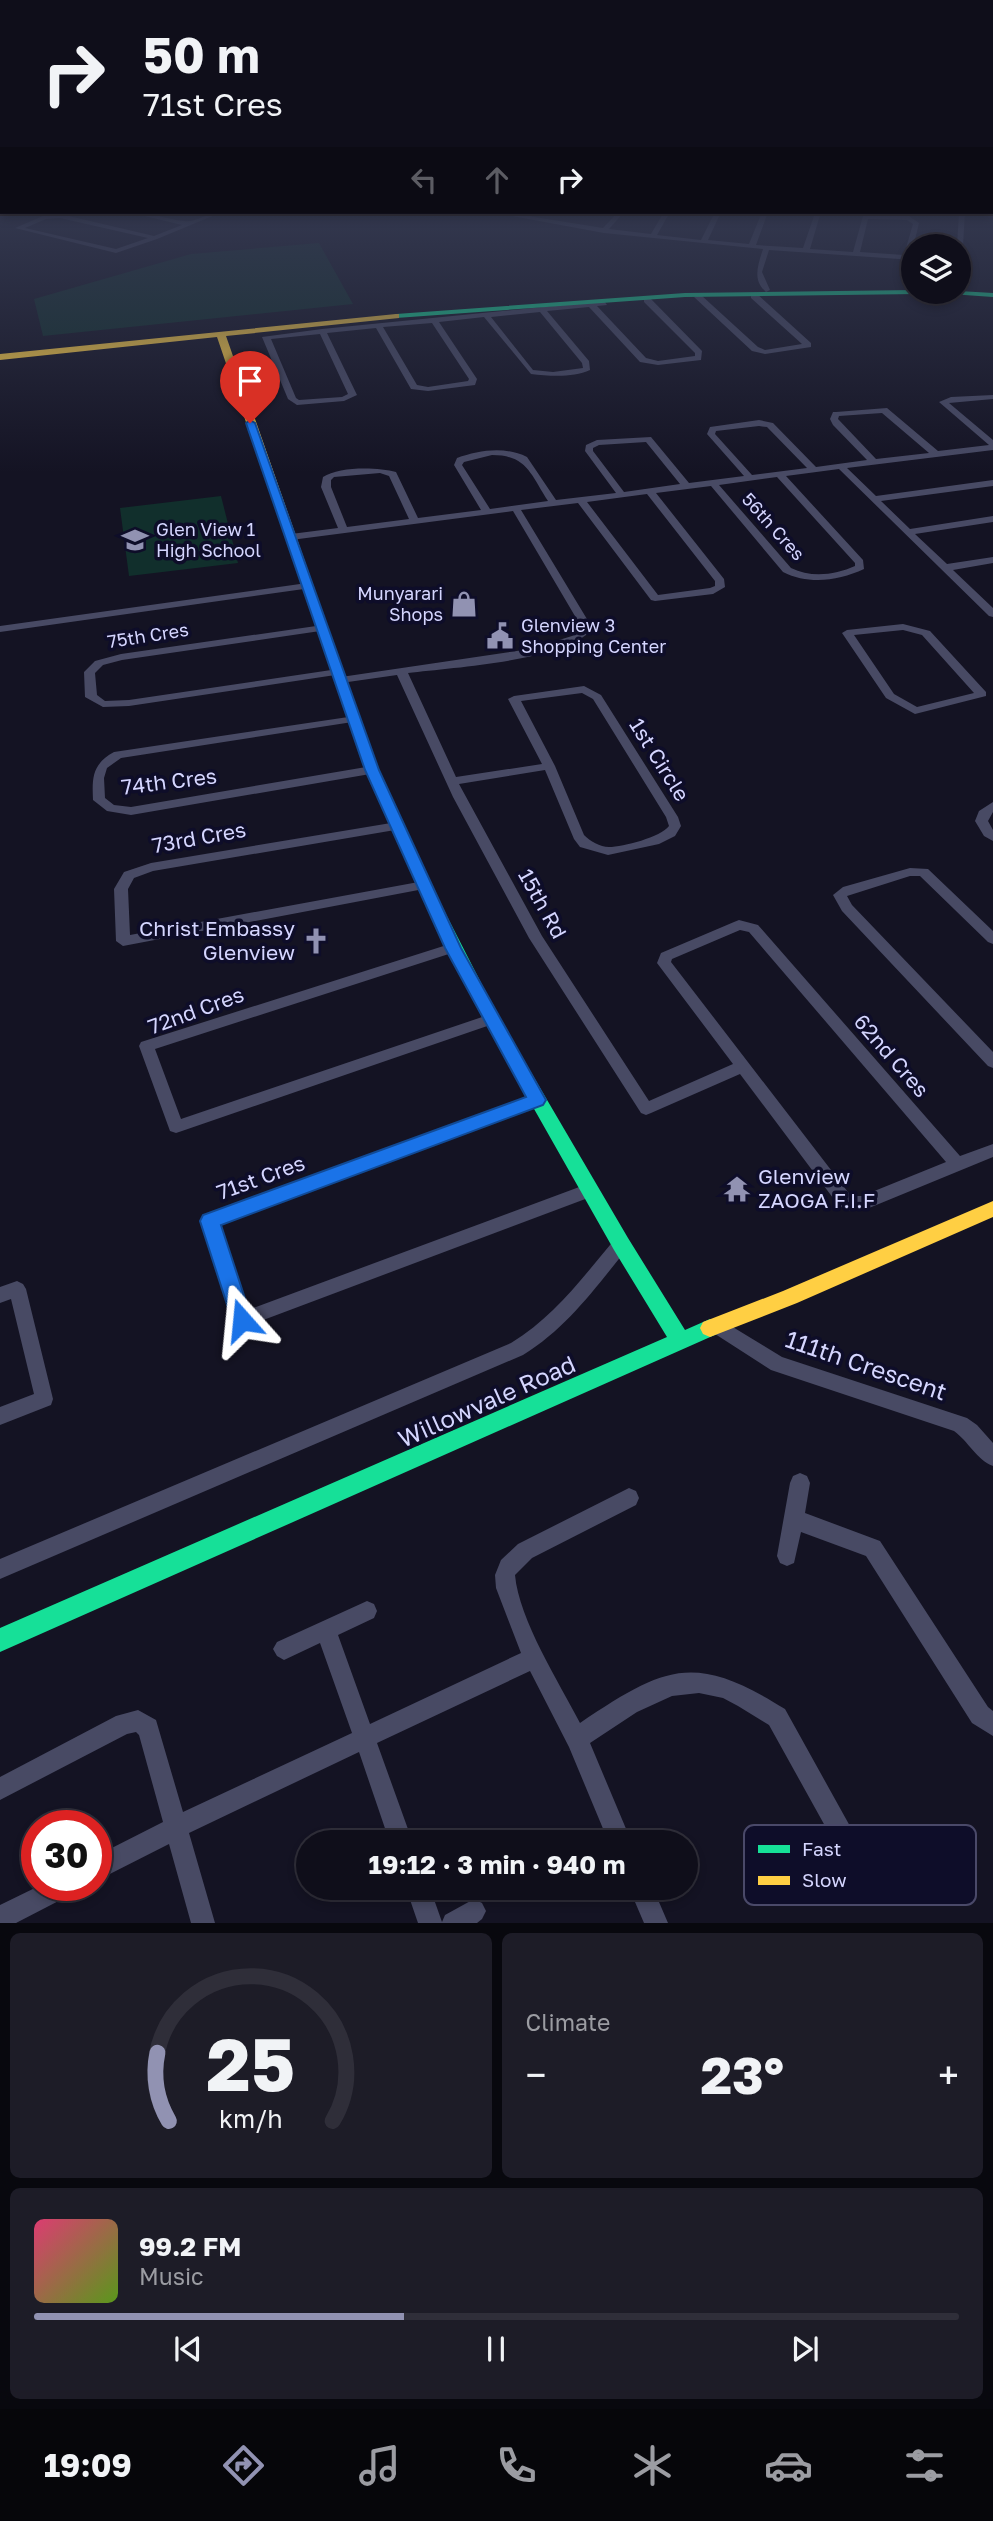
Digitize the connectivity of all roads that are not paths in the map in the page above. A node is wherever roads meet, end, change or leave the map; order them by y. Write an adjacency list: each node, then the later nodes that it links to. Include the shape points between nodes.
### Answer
1 (715, 294): 14 (street, via 587,299)
2 (736, 294): 6 (street)
3 (759, 294): 6 (street, via 808,345 765,352 755,349)
4 (971, 294): 5 (street)
5 (993, 295)
6 (698, 297): 7 (street)
7 (647, 300): 8 (street); 8 (street, via 699,353 698,358 658,363 643,359)
8 (591, 304): 9 (street)
9 (542, 309): 10 (street); 10 (street, via 586,363 585,370 546,375 531,372)
10 (486, 314): 11 (street)
11 (434, 320): 12 (street); 12 (street, via 472,383 414,387)
12 (378, 326): 13 (street)
13 (322, 331): 13 (street, via 353,395 297,403 266,337)
14 (222, 335): 15 (street); 38 (street)
15 (0, 357)
16 (993, 397): 17 (street, via 943,402)
17 (993, 446): 18 (street)
18 (937, 455): 19 (street); 19 (street, via 884,410 836,414 836,425)
19 (875, 463): 20 (street)
20 (842, 468): 21 (street); 29 (street)
21 (815, 471): 22 (street); 23 (street, via 771,425 713,429 711,434)
22 (780, 475): 23 (street); 25 (street, 56th Cres, via 860,567 851,572 796,576)
23 (751, 479): 25 (street)
24 (993, 483): 29 (street)
25 (714, 484): 26 (street)
26 (687, 487): 27 (street); 28 (street, via 648,439 589,447)
27 (650, 492): 28 (street); 30 (street, via 720,580 720,587 655,598)
28 (622, 495): 30 (street)
29 (874, 499): 37 (street)
30 (581, 500): 31 (street)
31 (554, 504): 32 (street); 33 (street, via 517,454 460,460 458,464)
32 (516, 509): 33 (street); 47 (street, via 588,629 583,636 542,650)
33 (487, 512): 35 (street)
34 (993, 519): 37 (street)
35 (415, 521): 36 (street); 36 (street, via 389,471 332,475 326,487)
36 (344, 530): 38 (street)
37 (908, 532): 40 (street)
38 (291, 537): 41 (street)
39 (993, 560): 40 (street)
40 (944, 568): 43 (street)
41 (307, 586): 45 (street); 46 (street)
42 (993, 601): 43 (street)
43 (981, 603): 44 (street)
44 (993, 614)
45 (323, 628): 48 (street); 48 (street, 75th Cres, via 99,663 89,672 91,696 103,704 129,703)
46 (0, 629)
47 (401, 671): 48 (street); 53 (street, 15th Rd)
48 (340, 676): 50 (street)
49 (987, 694): 49 (street, via 917,629 847,633 890,696 915,711)
50 (355, 719): 52 (street); 52 (street, 74th Cres, via 118,755 99,769 99,800 111,808 131,811)
51 (549, 766): 51 (street, 1st Circle, via 514,699 584,689 597,697 675,826 654,841 608,851 585,844); 53 (street)
52 (372, 770): 55 (street)
53 (453, 781): 62 (street, 15th Rd, via 536,938 646,1109)
54 (993, 806): 56 (street, via 981,821)
55 (397, 826): 57 (street); 57 (street, 73rd Cres, via 151,867 129,875 121,889 123,941)
56 (993, 837)
57 (424, 885): 59 (street)
58 (993, 939): 61 (street, via 923,872 898,875 840,895 847,908)
59 (453, 948): 60 (street); 60 (street, 72nd Cres, via 146,1046 176,1128)
60 (491, 1019): 63 (street)
61 (993, 1062)
62 (741, 1067): 65 (street, 62nd Cres, via 850,1204); 65 (street, 62nd Cres, via 664,959 671,952 743,924 753,928)
63 (537, 1100): 66 (street); 66 (street, 71st Cres, via 210,1221 242,1320)
64 (993, 1150): 65 (street)
65 (958, 1165)
66 (590, 1190): 68 (street)
67 (993, 1209): 70 (street, Willowvale Road)
68 (621, 1244): 71 (street); 78 (street, via 554,1322 517,1349)
69 (0, 1295): 72 (street, via 17,1289 44,1399)
70 (718, 1326): 71 (street, Willowvale Road); 73 (street, 111th Crescent, via 777,1364 960,1424)
71 (680, 1340): 81 (street, Willowvale Road)
72 (0, 1416)
73 (993, 1457)
74 (800, 1483): 76 (street)
75 (629, 1499): 83 (street, via 524,1550 511,1563 505,1576 507,1593)
76 (794, 1519): 77 (street); 84 (street, via 873,1548 979,1715)
77 (787, 1556)
78 (0, 1569)
79 (367, 1611): 80 (street)
80 (326, 1630): 82 (street); 85 (street)
81 (0, 1640)
82 (284, 1649)
83 (535, 1657): 85 (street); 86 (street)
84 (993, 1725)
85 (365, 1738): 89 (street); 90 (street)
86 (576, 1739): 88 (street, via 636,1700 689,1682 724,1688 777,1717); 91 (street)
87 (0, 1788): 89 (street, via 138,1721 148,1728)
88 (837, 1825)
89 (177, 1828): 92 (street); 97 (street)
90 (397, 1830)
91 (615, 1830)
92 (112, 1861)
93 (422, 1900): 98 (street)
94 (646, 1900): 99 (street)
95 (34, 1901): 96 (street)
96 (0, 1918)
97 (203, 1923)
98 (430, 1923)
99 (656, 1923)

